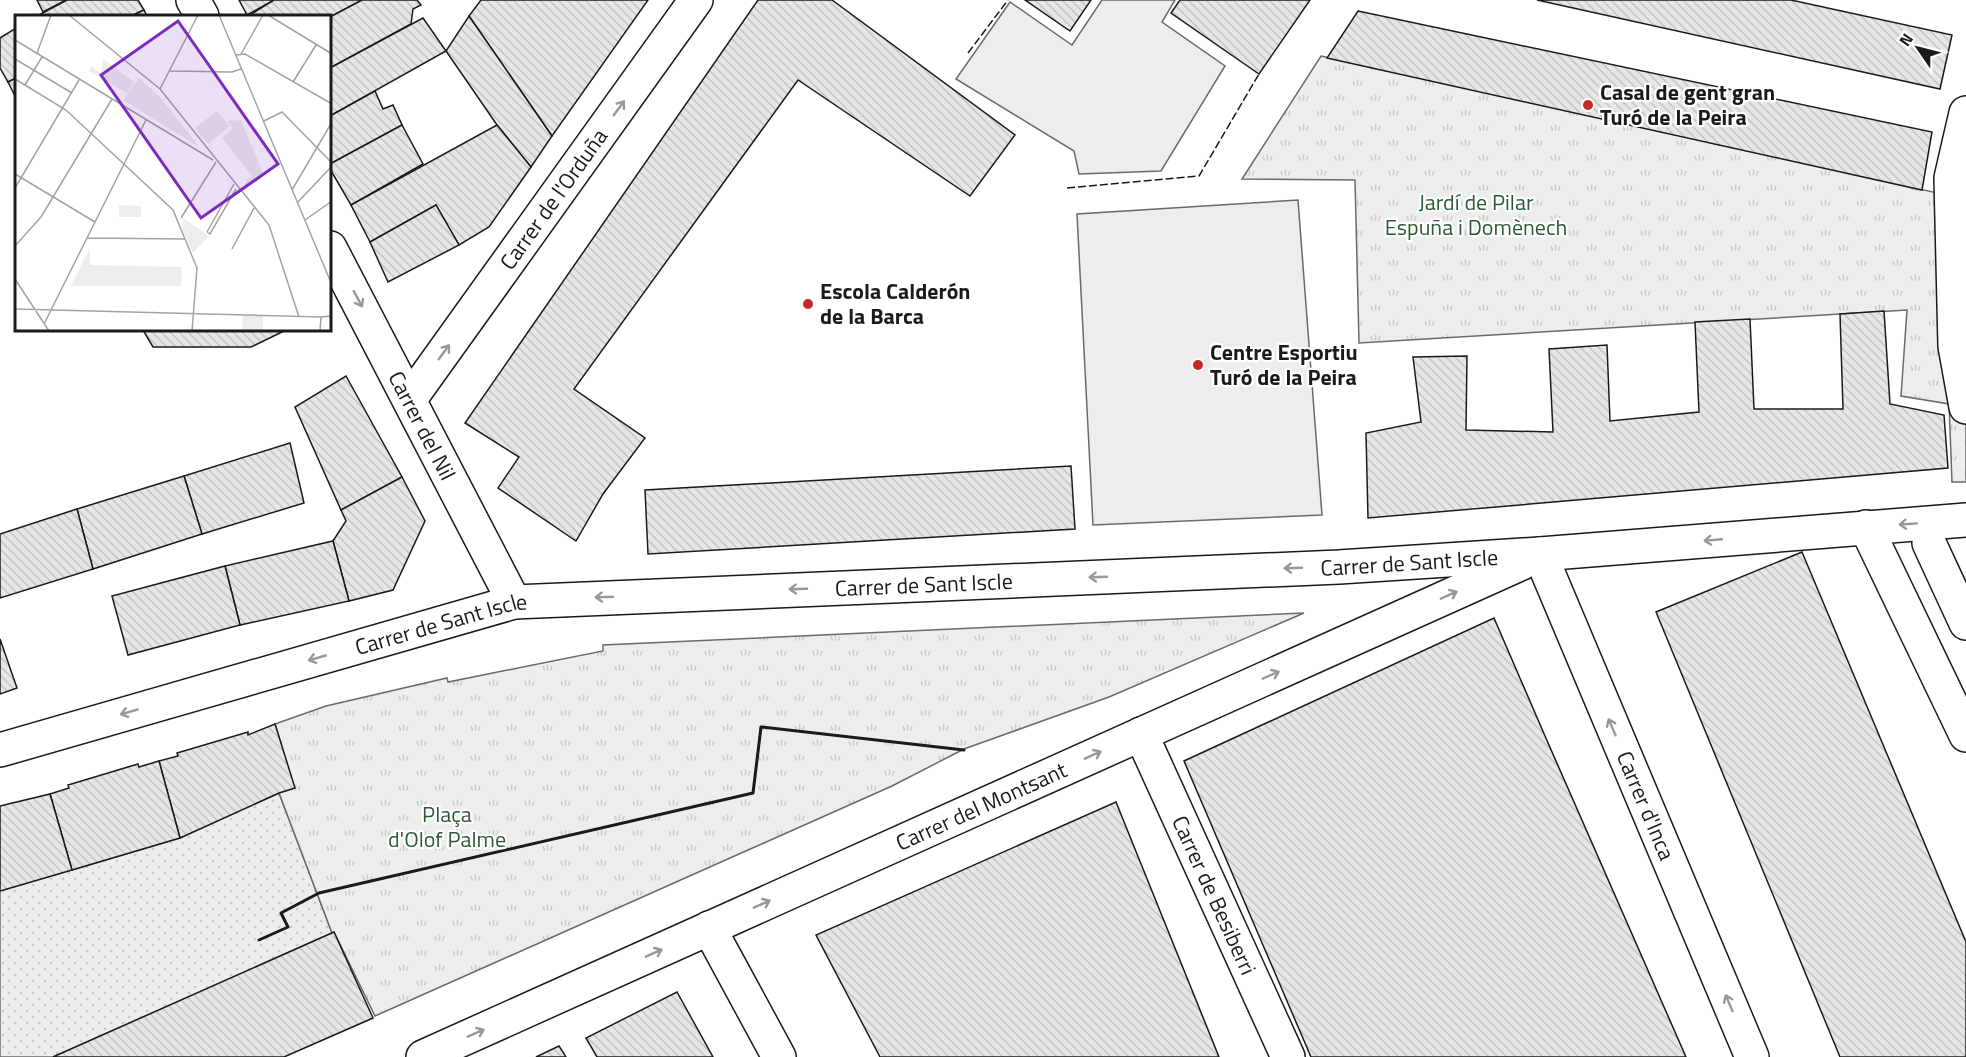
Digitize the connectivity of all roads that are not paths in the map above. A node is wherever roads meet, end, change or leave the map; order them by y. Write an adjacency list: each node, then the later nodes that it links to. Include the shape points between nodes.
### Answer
1 (194, 0): 3 (street)
2 (696, 0): 6 (street, Carrer de l'Orduña, one-way to 2)
3 (202, 15)
4 (1966, 113): 7 (street, via 1951,178 1955,346)
5 (332, 252): 6 (street, Carrer del Nil, one-way to 6)
6 (410, 399): 12 (street, Carrer del Nil)
7 (1966, 407)
8 (1966, 520): 9 (street, Carrer de Sant Iscle, one-way to 9)
9 (1866, 526): 11 (street, Carrer de Sant Iscle, one-way to 11); 15 (street)
10 (1929, 543): 13 (street)
11 (1540, 554): 12 (street, Carrer de Sant Iscle, one-way to 12, via 1339,567); 14 (street, Carrer del Montsant, one-way to 11); 21 (street, Carrer d'Inca, one-way to 11)
12 (514, 602): 16 (street, Carrer de Sant Iscle, one-way to 16)
13 (1966, 623)
14 (1141, 734): 17 (street, Carrer del Montsant, one-way to 14); 20 (street, Carrer de Besiberri)
15 (1966, 735)
16 (0, 750)
17 (709, 928): 18 (street, Carrer del Montsant, one-way to 17); 19 (street)
18 (423, 1057)
19 (779, 1057)
20 (1288, 1057)
21 (1752, 1057)

